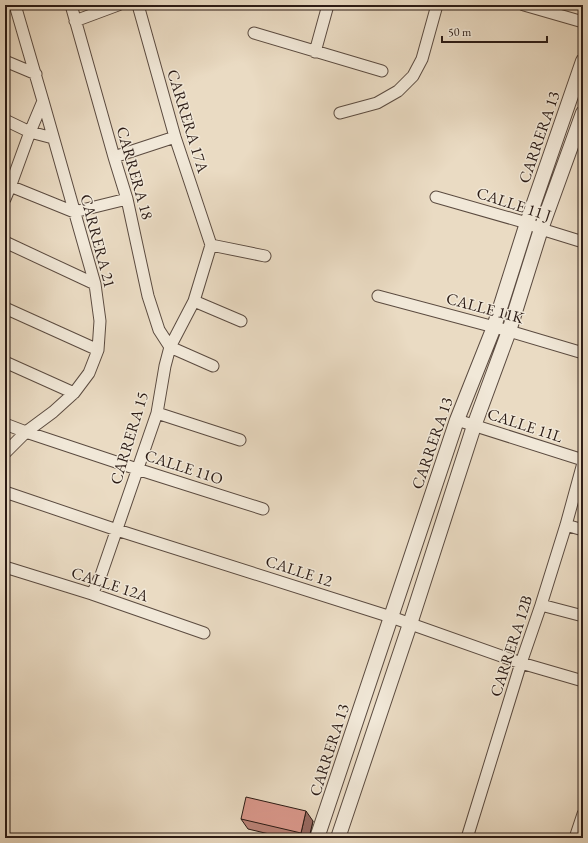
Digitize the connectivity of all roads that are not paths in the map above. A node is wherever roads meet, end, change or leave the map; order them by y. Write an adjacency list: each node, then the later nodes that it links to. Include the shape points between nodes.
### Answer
1 (72, 5): 8 (street, CARRERA 18)
2 (118, 5): 8 (street)
3 (138, 5): 21 (street, CARRERA 17A)
4 (328, 5): 11 (street)
5 (437, 5): 17 (street, via 422,59 413,76 398,91 377,103)
6 (524, 5): 9 (street)
7 (14, 6): 15 (street, CARRERA 21)
8 (75, 21): 23 (street, CARRERA 18)
9 (583, 22)
10 (254, 33): 11 (street)
11 (315, 52): 14 (street)
12 (5, 61): 15 (street)
13 (583, 61): 29 (street, CARRERA 13)
14 (382, 71)
15 (36, 74): 16 (street, CARRERA 21)
16 (43, 101): 20 (street); 22 (street, CARRERA 21)
17 (340, 113)
18 (583, 113): 30 (street, CARRERA 13)
19 (5, 120): 20 (street)
20 (30, 132): 22 (street); 24 (street)
21 (175, 137): 23 (street); 33 (street, CARRERA 17A)
22 (53, 138): 28 (street, CARRERA 21)
23 (114, 157): 27 (street, CARRERA 18)
24 (8, 186): 26 (street); 28 (street)
25 (436, 197): 29 (street, CALLE 11 J)
26 (5, 199)
27 (127, 199): 28 (street); 42 (street, CARRERA 18, via 148,296 158,330)
28 (74, 212): 35 (street, CARRERA 21)
29 (527, 223): 30 (street, CALLE 11 J); 40 (street, CARRERA 13)
30 (541, 229): 32 (street, CALLE 11 J); 41 (street, CARRERA 13)
31 (5, 242): 35 (street)
32 (583, 242)
33 (211, 245): 34 (street); 37 (street, CARRERA 15)
34 (265, 256)
35 (95, 284): 43 (street, CARRERA 21, via 100,321)
36 (378, 296): 40 (street, CALLE 11K)
37 (194, 302): 39 (street); 42 (street, CARRERA 15)
38 (5, 308): 43 (street)
39 (240, 321)
40 (494, 327): 41 (street, CALLE 11K); 49 (street, CARRERA 13)
41 (509, 331): 44 (street, CALLE 11K); 51 (street, CARRERA 13)
42 (170, 347): 46 (street); 48 (street, CARRERA 15)
43 (98, 350): 47 (street, CARRERA 21, via 89,373)
44 (583, 354)
45 (5, 362): 47 (street)
46 (213, 366)
47 (74, 393): 52 (street, CARRERA 21)
48 (157, 413): 53 (street); 56 (street, CARRERA 15)
49 (457, 420): 51 (street, CALLE 11L); 66 (street, CARRERA 13)
50 (5, 424): 52 (street, CALLE 11O)
51 (474, 426): 55 (street, CALLE 11L); 67 (street, CARRERA 13)
52 (26, 432): 54 (street, CARRERA 21); 56 (street, CALLE 11O)
53 (240, 440)
54 (5, 453)
55 (583, 461): 59 (street, CARRERA 12B)
56 (137, 469): 58 (street, CALLE 11O); 60 (street, CARRERA 15)
57 (5, 492): 60 (street, CALLE 12)
58 (263, 509)
59 (566, 525): 61 (street); 64 (street, CARRERA 12B)
60 (117, 530): 63 (street, CARRERA 15); 66 (street, CALLE 12)
61 (583, 530)
62 (5, 567): 63 (street, CALLE 12A)
63 (92, 594): 68 (street, CALLE 12A)
64 (541, 605): 65 (street); 69 (street, CARRERA 12B)
65 (583, 616)
66 (391, 617): 67 (street, CALLE 12); 72 (street, CARRERA 13)
67 (410, 624): 69 (street, CALLE 12); 73 (street, CARRERA 13)
68 (204, 633)
69 (521, 663): 70 (street, CALLE 12); 74 (street, CARRERA 12B)
70 (583, 681)
71 (583, 814): 75 (street)
72 (317, 838)
73 (338, 838)
74 (467, 838)
75 (575, 838)

